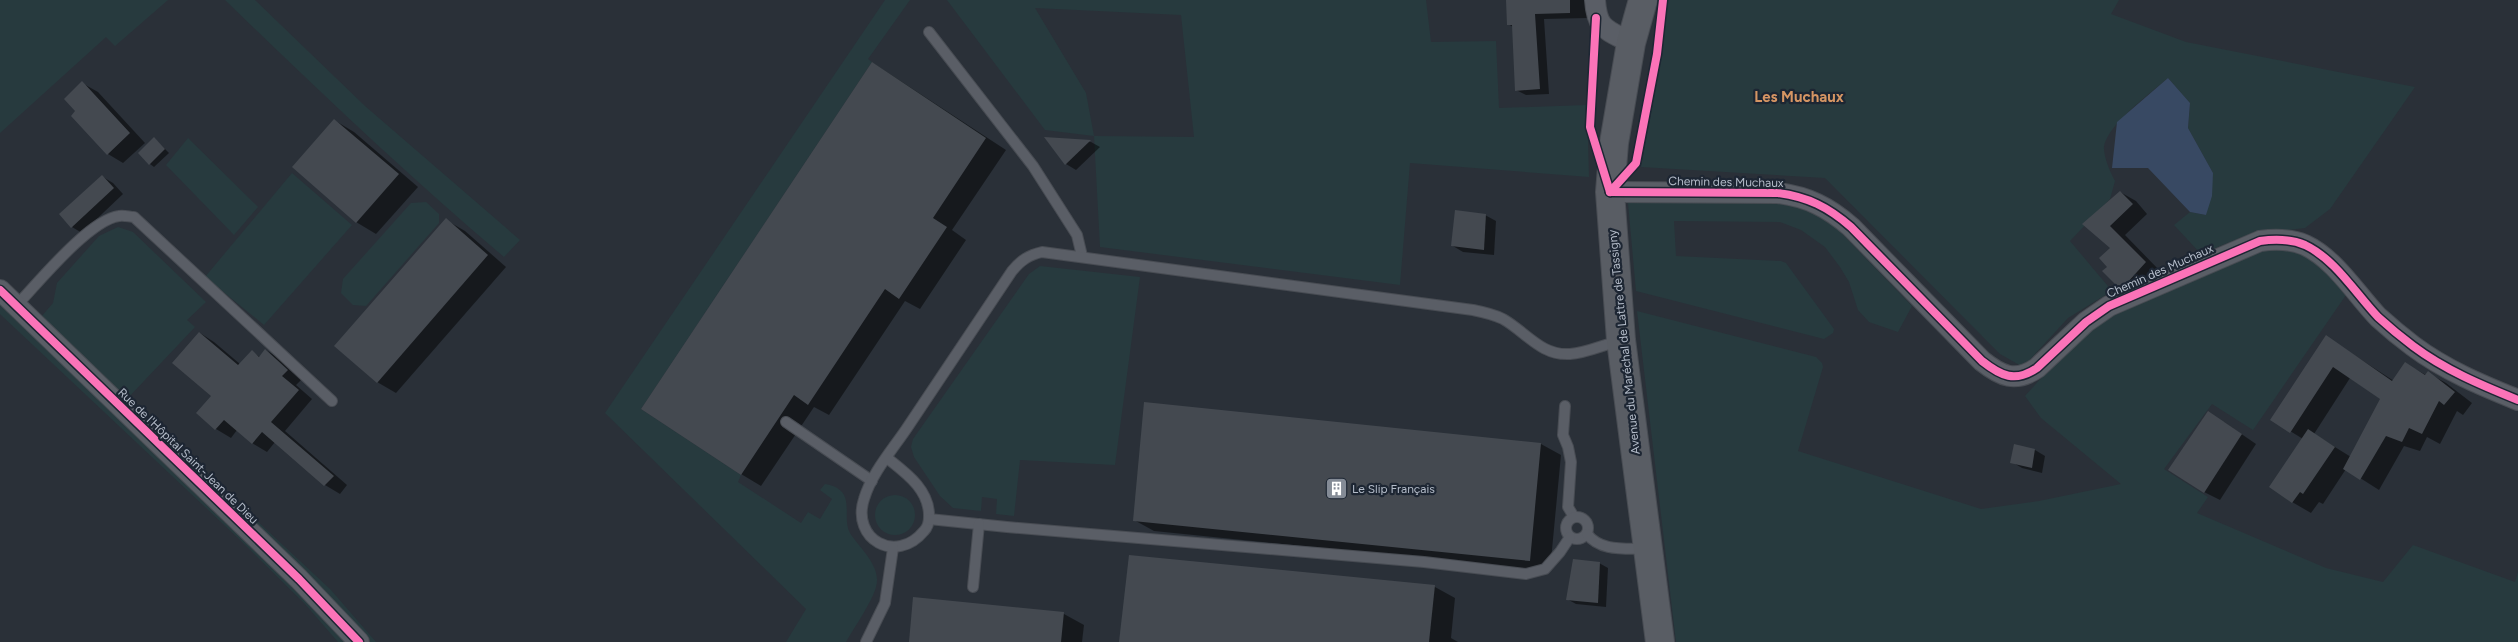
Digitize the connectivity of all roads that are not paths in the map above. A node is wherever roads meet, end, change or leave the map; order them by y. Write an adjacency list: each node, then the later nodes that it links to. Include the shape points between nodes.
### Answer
1 (1595, 0): 5 (street, via 1596,18 1601,25)
2 (1632, 0): 5 (main road, Avenue du Maréchal de Lattre de Tassigny)
3 (1643, 0): 5 (main road, Avenue du Maréchal de Lattre de Tassigny)
4 (929, 32): 7 (lane, via 1032,166 1077,235)
5 (1631, 43): 6 (main road, Avenue du Maréchal de Lattre de Tassigny, via 1614,143)
6 (1610, 192): 10 (main road, Avenue du Maréchal de Lattre de Tassigny); 11 (street, Chemin des Muchaux, via 1778,193 1817,203 1850,228 1982,361 2010,378 2028,374 2037,368 2086,322 2123,299 2260,241 2295,242 2306,245 2326,260 2378,316 2426,356 2456,374)
7 (1082, 256): 10 (lane, via 1473,310 1504,320 1546,350 1558,353 1584,351); 15 (lane, via 1042,252 1021,261)
8 (0, 290): 9 (street, Rue de l'Hôpital Saint-Jean de Dieu)
9 (16, 306): 12 (lane, via 102,222 120,215 134,217); 25 (street, Rue de l'Hôpital Saint-Jean de Dieu, via 271,552)
10 (1621, 340): 23 (main road, Avenue du Maréchal de Lattre de Tassigny)
11 (2518, 400)
12 (332, 401)
13 (1565, 406): 17 (lane, via 1563,435 1571,462 1568,507)
14 (786, 422): 16 (lane)
15 (888, 458): 16 (lane); 18 (lane, via 909,475 925,496)
16 (872, 481): 22 (lane, via 864,500 862,521 874,539)
17 (1574, 517): 20 (lane, via 1586,521 1589,527); 21 (lane, via 1566,526)
18 (929, 518): 19 (lane); 22 (lane, via 919,537 902,548)
19 (979, 524): 21 (lane, via 1424,562 1526,574 1545,569); 24 (lane)
20 (1587, 534): 21 (lane, via 1581,539); 23 (lane, via 1594,543 1610,548)
21 (1570, 536)
22 (893, 548): 26 (lane, via 885,603)
23 (1646, 549): 27 (main road, Avenue du Maréchal de Lattre de Tassigny)
24 (973, 587)
25 (358, 642)
26 (866, 642)
27 (1660, 642)

